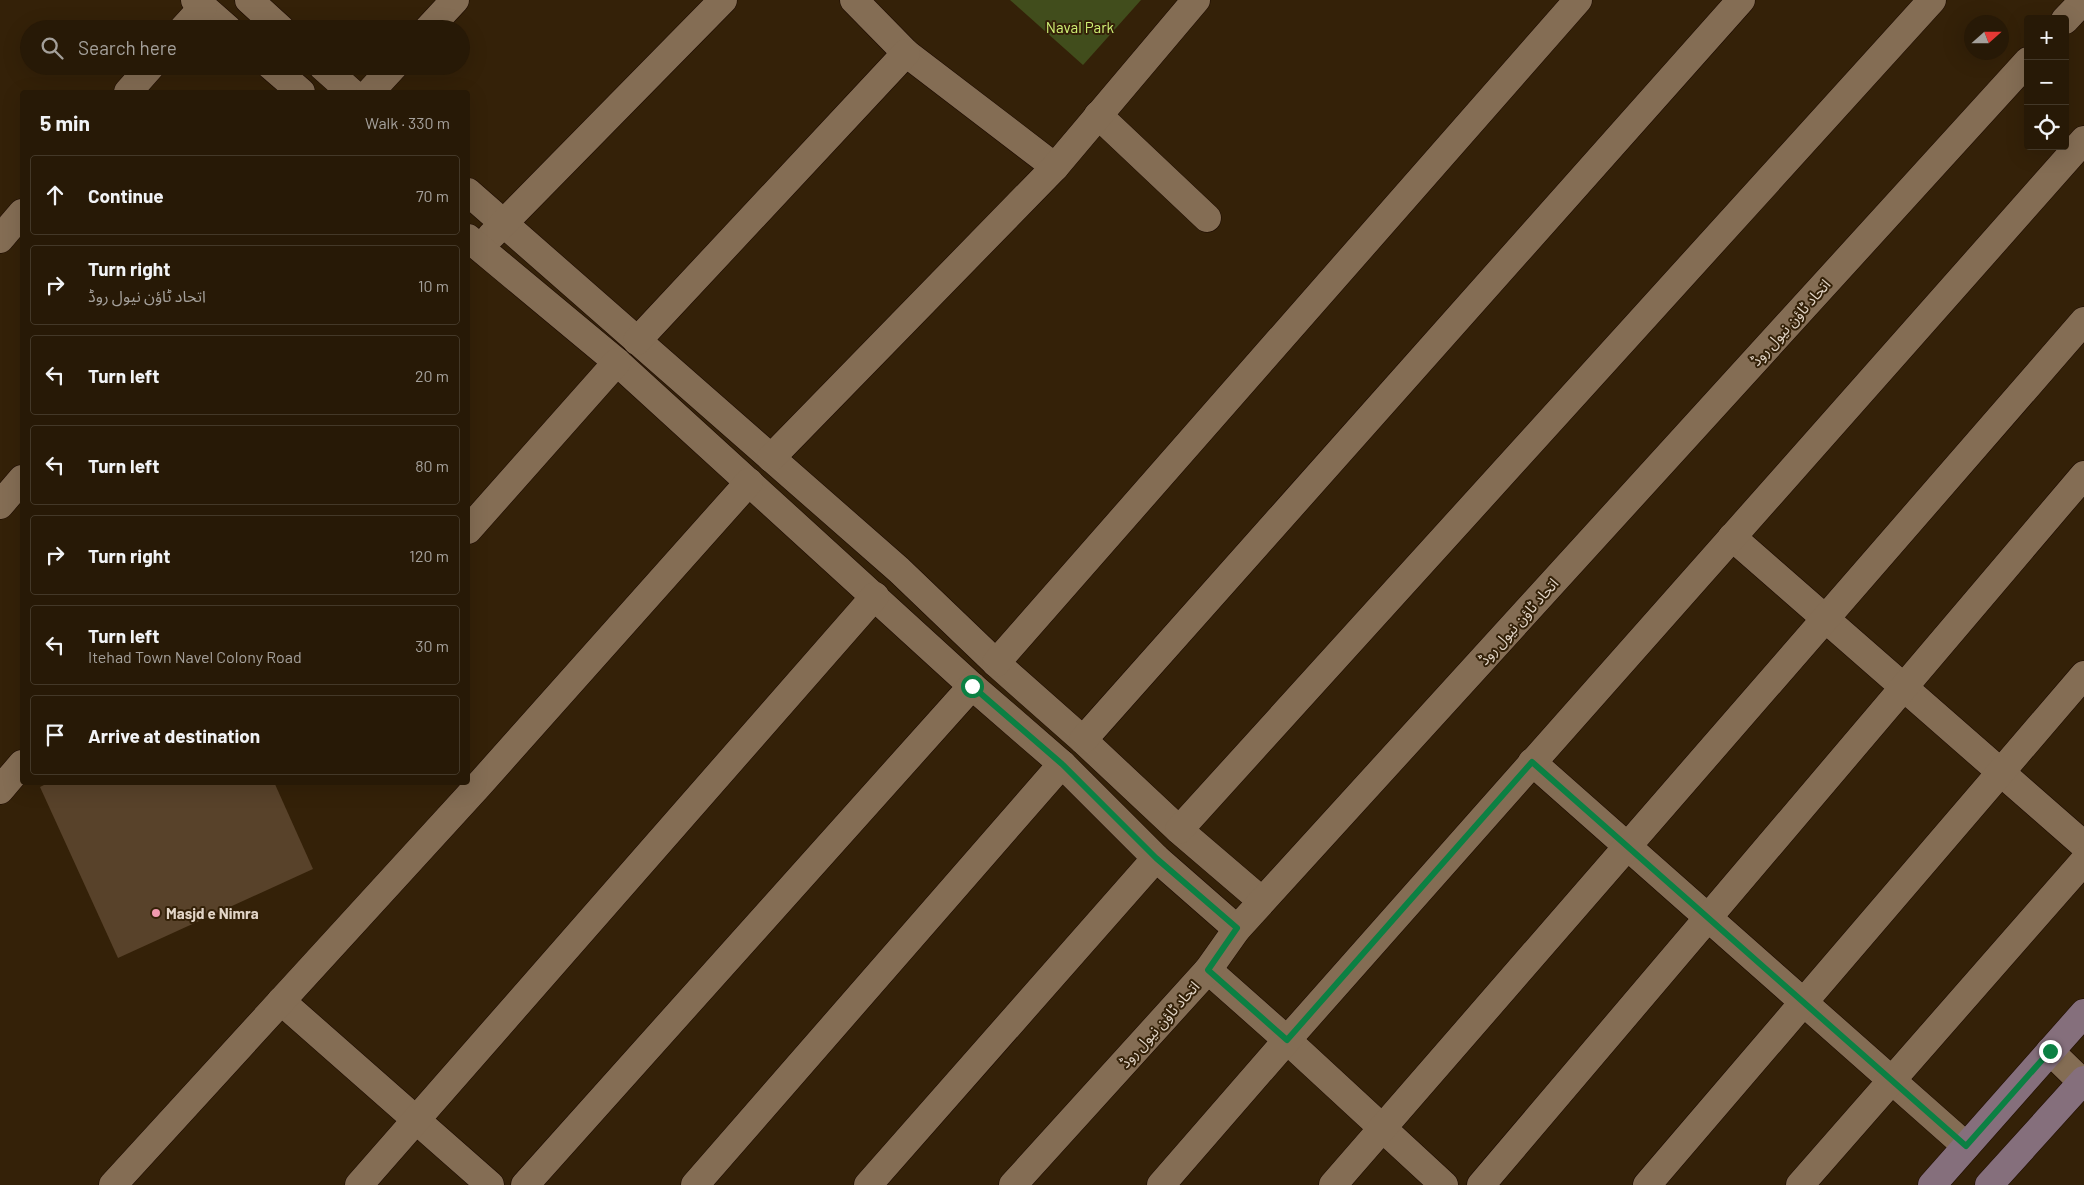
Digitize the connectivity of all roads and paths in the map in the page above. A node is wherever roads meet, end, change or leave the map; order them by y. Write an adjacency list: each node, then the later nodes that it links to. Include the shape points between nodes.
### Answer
1 (249, 0): 14 (street)
2 (455, 0): 15 (street)
3 (724, 0): 32 (street)
4 (854, 0): 16 (street)
5 (1196, 0): 26 (street)
6 (1578, 0): 47 (street)
7 (1741, 0): 51 (street)
8 (1932, 0): 59 (street)
9 (2084, 0): 11 (street)
10 (199, 3): 12 (street); 13 (street)
11 (2069, 16)
12 (189, 20)
13 (218, 20)
14 (271, 20)
15 (436, 20)
16 (906, 54): 28 (street); 36 (street)
17 (2024, 65): 64 (street, اتحاد ٹاؤن نیول روڈ)
18 (143, 75): 22 (street)
19 (281, 75): 23 (street)
20 (332, 75): 24 (street)
21 (386, 75): 25 (street)
22 (130, 90)
23 (299, 90)
24 (349, 90)
25 (372, 90)
26 (1098, 115): 28 (street); 31 (street)
27 (2084, 140): 44 (street)
28 (1054, 167): 38 (street)
29 (470, 194): 32 (street)
30 (20, 215): 33 (street)
31 (1207, 218)
32 (504, 223): 34 (street); 36 (street)
33 (0, 239)
34 (471, 249): 37 (street)
35 (2084, 322): 46 (street)
36 (637, 341): 38 (street)
37 (617, 362): 41 (street); 43 (street)
38 (771, 458): 47 (street, via 899,570)
39 (2084, 475): 50 (street)
40 (20, 481): 42 (street)
41 (749, 482): 45 (street); 56 (street)
42 (0, 505)
43 (470, 528)
44 (1732, 537): 46 (street); 52 (street)
45 (875, 596): 49 (street); 75 (street)
46 (1826, 619): 50 (street); 61 (street)
47 (996, 662): 51 (street)
48 (2084, 675): 55 (street)
49 (972, 686): 53 (street); 81 (street)
50 (1904, 687): 55 (street); 65 (street)
51 (1083, 740): 59 (street)
52 (1532, 762): 61 (street); 71 (street)
53 (1062, 764): 62 (street); 82 (street)
54 (20, 766): 58 (street)
55 (2001, 772): 60 (street); 69 (street)
56 (473, 781)
57 (470, 785): 68 (street)
58 (0, 790)
59 (1179, 830): 64 (street)
60 (2084, 845)
61 (1628, 847): 65 (street); 76 (street)
62 (1156, 858): 66 (street); 83 (street)
63 (2084, 861): 73 (street)
64 (1262, 901): 66 (street, اتحاد ٹاؤن نیول روڈ)
65 (1708, 918): 69 (street); 88 (street)
66 (1237, 928): 67 (street, اتحاد ٹاؤن نیول روڈ)
67 (1208, 970): 71 (street); 84 (street, اتحاد ٹاؤن نیول روڈ)
68 (281, 1001): 75 (street); 78 (street)
69 (1804, 1002): 73 (street); 89 (street)
70 (2084, 1013): 72 (street)
71 (1287, 1040): 76 (street); 85 (street)
72 (2050, 1051): 74 (street); 77 (street)
73 (1892, 1080): 77 (street); 90 (street)
74 (2083, 1082): 92 (street)
75 (416, 1120): 79 (street); 80 (street)
76 (1382, 1129): 86 (street); 87 (street)
77 (1966, 1146): 91 (street)
78 (113, 1185)
79 (359, 1185)
80 (490, 1185)
81 (525, 1185)
82 (696, 1185)
83 (868, 1185)
84 (1013, 1185)
85 (1161, 1185)
86 (1334, 1185)
87 (1444, 1185)
88 (1481, 1185)
89 (1647, 1185)
90 (1800, 1185)
91 (1932, 1185)
92 (1989, 1185)

